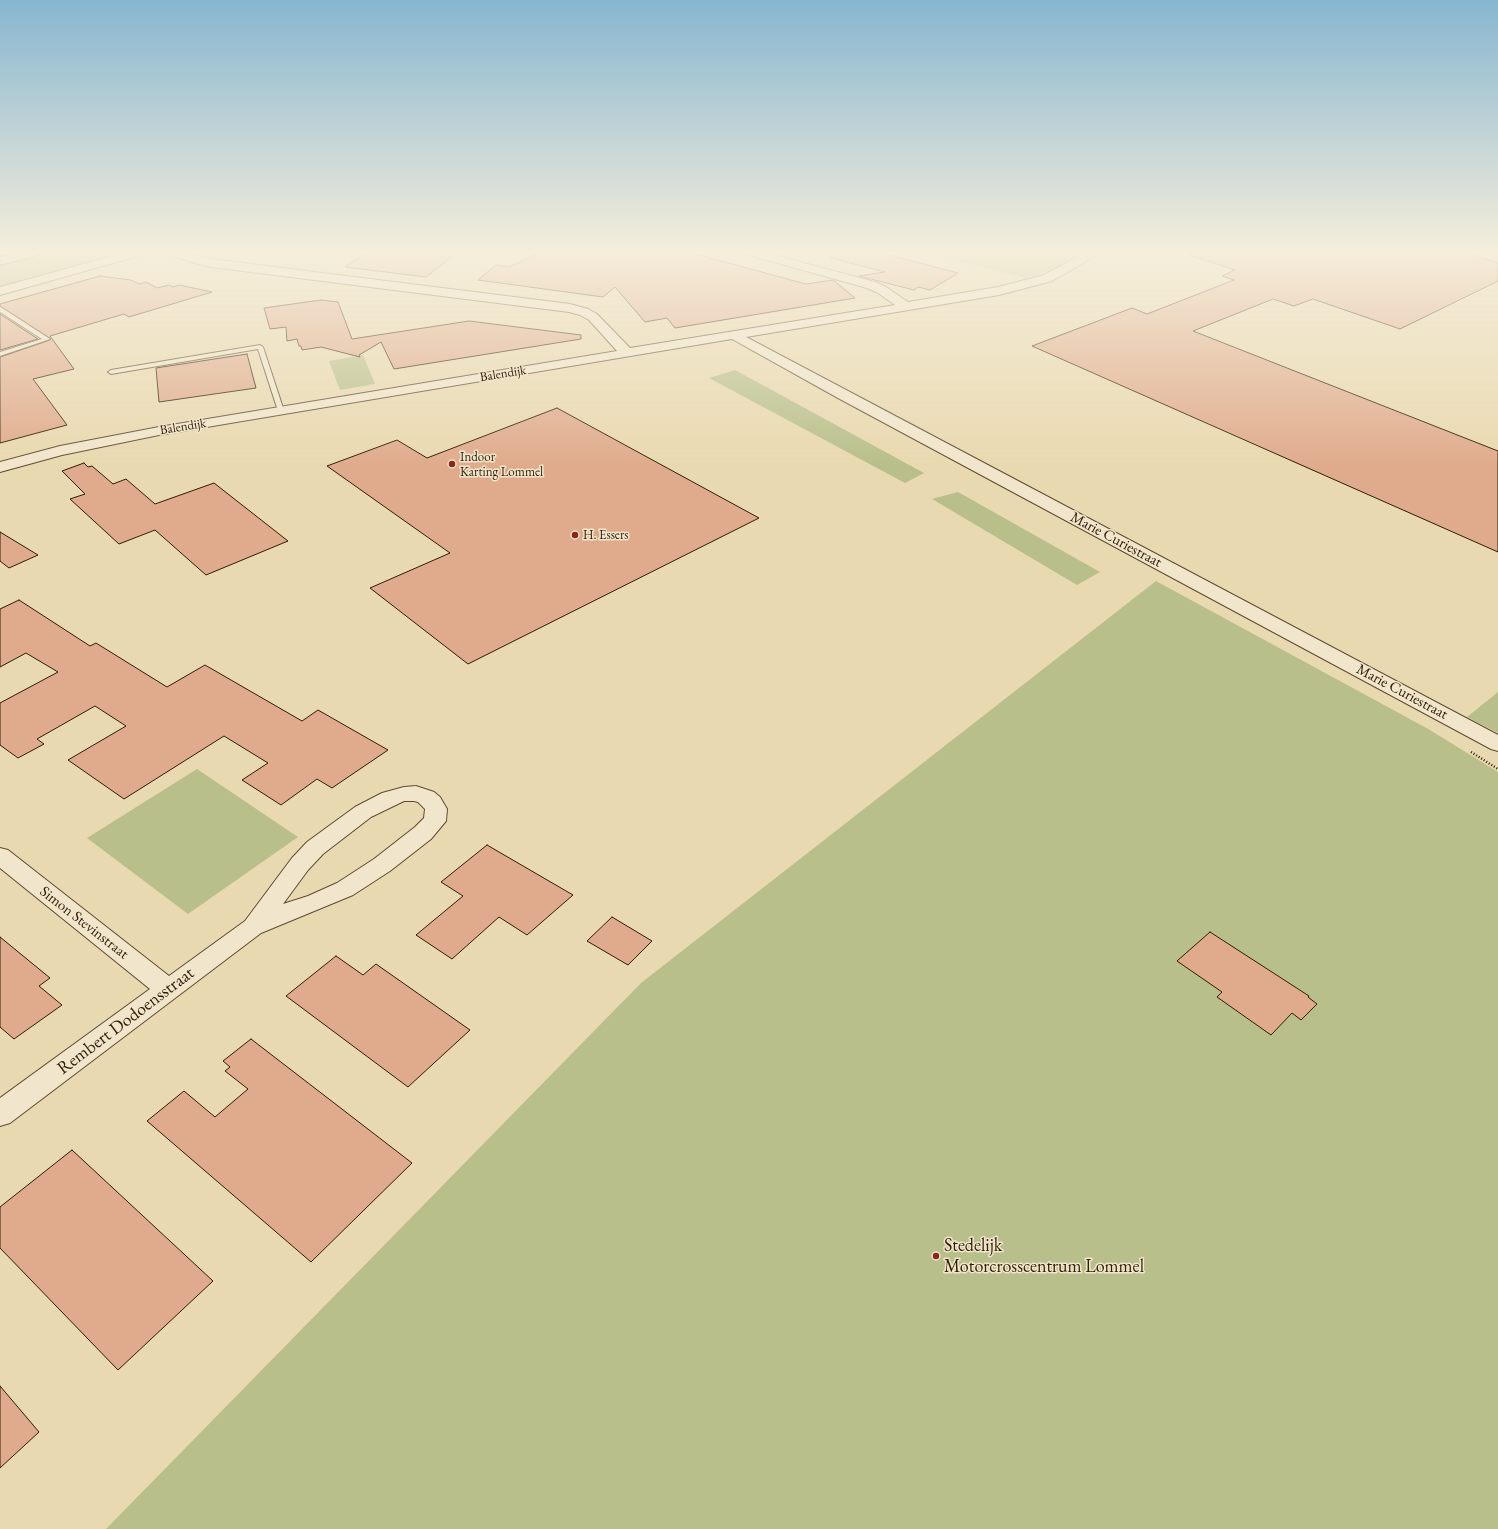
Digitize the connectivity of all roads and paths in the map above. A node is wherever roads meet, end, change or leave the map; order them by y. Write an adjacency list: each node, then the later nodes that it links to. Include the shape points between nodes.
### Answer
1 (22, 323): 6 (lane, via 47,339)
2 (599, 323): 5 (street)
3 (806, 323): 4 (street, Balendijk)
4 (735, 335): 5 (street, Balendijk); 10 (street, Marie Curiestraat)
5 (627, 353): 8 (street, Balendijk)
6 (0, 354)
7 (111, 372): 8 (lane, via 260,347)
8 (281, 411): 9 (street, Balendijk, via 124,437)
9 (0, 467)
10 (1498, 744)
11 (0, 856): 13 (street, Simon Stevinstraat)
12 (253, 927): 12 (street, Rembert Dodoensstraat, via 345,889 382,865 435,821 436,809 432,802 416,793 404,794 363,812 315,848); 13 (street, Rembert Dodoensstraat)
13 (168, 990): 14 (street, Rembert Dodoensstraat)
14 (0, 1114)

